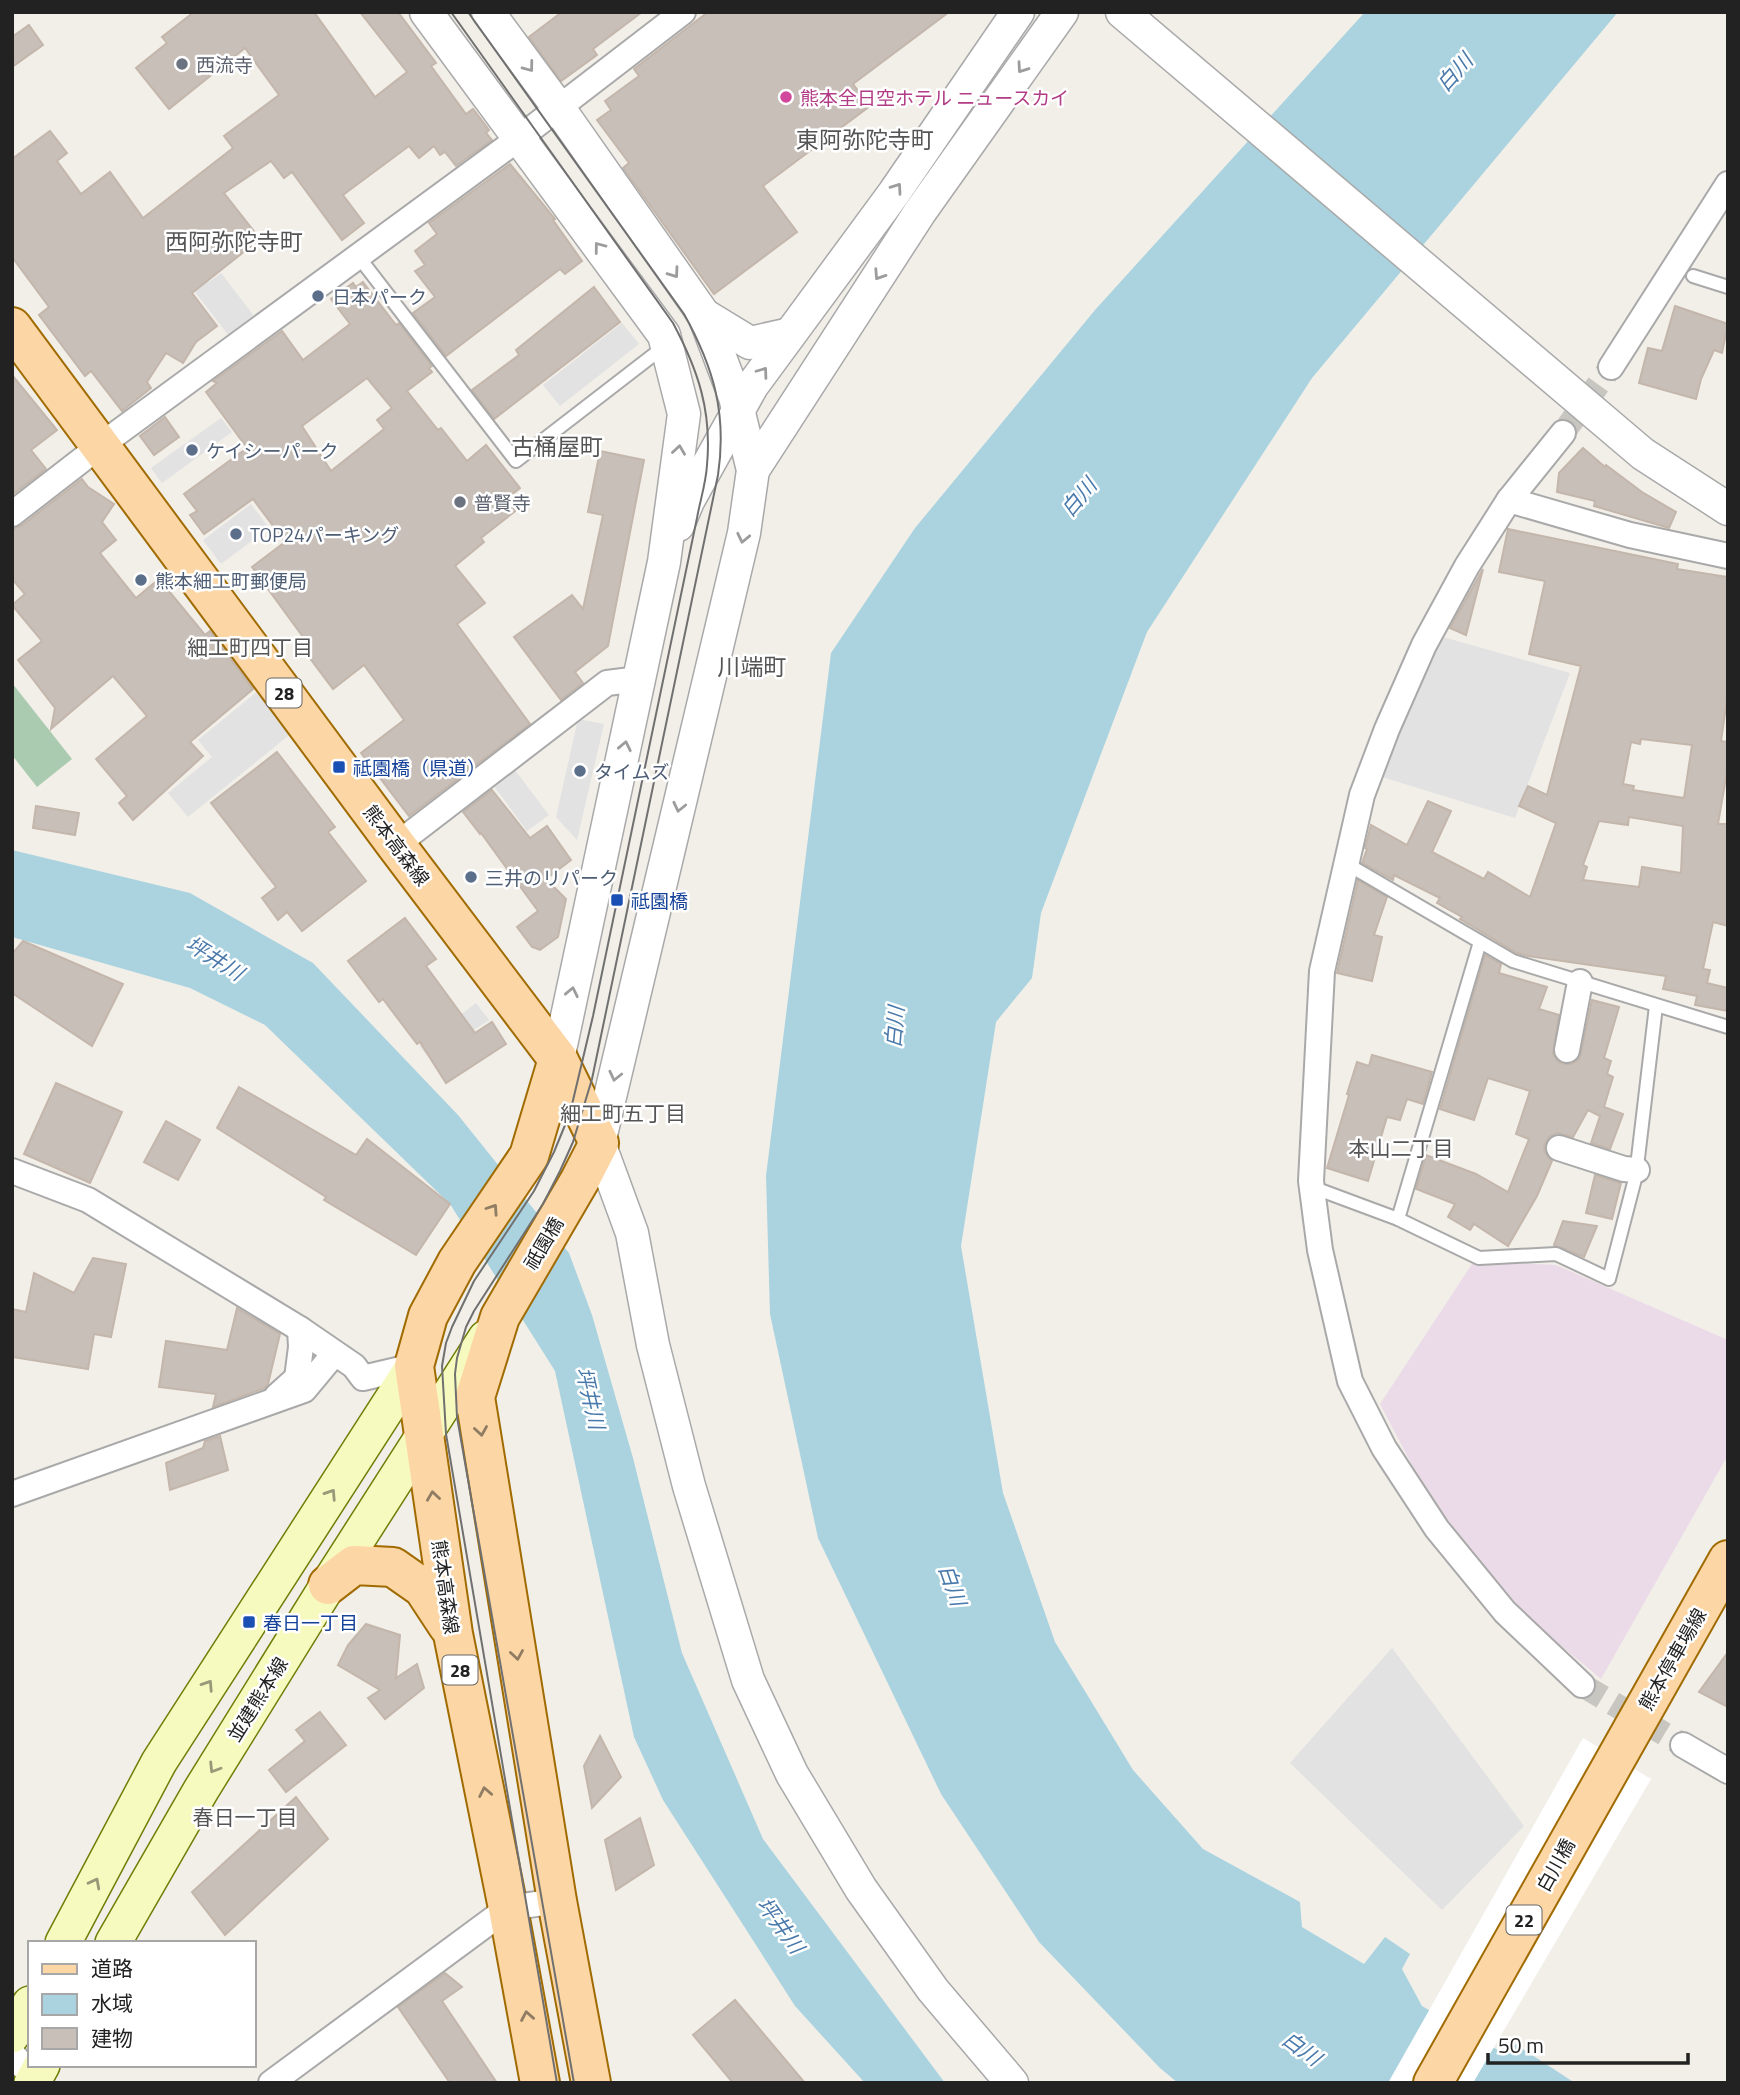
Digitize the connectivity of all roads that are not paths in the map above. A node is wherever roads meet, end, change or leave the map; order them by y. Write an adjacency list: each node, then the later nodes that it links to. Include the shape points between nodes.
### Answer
1 (426, 12): 8 (street)
2 (488, 12): 7 (street, one-way to 7)
3 (683, 12): 7 (street)
4 (1018, 12): 15 (street, one-way to 4)
5 (1062, 12): 21 (street, one-way to 21, via 920,212)
6 (1125, 15): 23 (street, via 1643,454)
7 (558, 107): 8 (street); 13 (street, one-way to 13)
8 (518, 139): 10 (street); 16 (street, one-way to 8)
9 (1728, 184): 17 (street)
10 (358, 256): 16 (lane, via 516,461); 20 (street)
11 (1693, 276): 12 (lane)
12 (1728, 287)
13 (704, 315): 15 (street, via 750,343); 18 (street)
14 (12, 327): 20 (main road, 熊本高森線 / 28)
15 (790, 334): 18 (street, one-way to 15)
16 (667, 345): 26 (street, one-way to 16, via 684,414)
17 (1611, 368)
18 (738, 412): 21 (street); 26 (street, via 688,501)
19 (1563, 433): 22 (street)
20 (101, 445): 24 (street); 28 (main road, 熊本高森線 / 28)
21 (753, 470): 36 (street, one-way to 36, via 744,533)
22 (1508, 500): 25 (street, via 1630,535); 29 (street, via 1424,645 1362,794)
23 (1728, 509)
24 (12, 514)
25 (1728, 556)
26 (664, 562): 27 (street)
27 (639, 679): 28 (street, via 607,683); 35 (street, one-way to 27)
28 (396, 845): 35 (main road, 熊本高森線 / 28)
29 (1347, 864): 30 (lane); 40 (street, via 1322,971)
30 (1480, 942): 31 (lane, via 1513,961); 41 (lane)
31 (1580, 982): 32 (lane); 34 (street)
32 (1656, 1006): 33 (lane); 38 (lane)
33 (1728, 1027)
34 (1567, 1050)
35 (558, 1059): 36 (main road, 熊本高森線 / 28); 45 (main road, 熊本高森線 / 28, one-way to 35, via 428,1317 457,1262 529,1156)
36 (599, 1143): 42 (main road, 祇園橋); 65 (street, via 632,1233 676,1434 748,1679 792,1774 861,1889 933,1990)
37 (1559, 1148): 38 (street)
38 (1637, 1170): 41 (lane, via 1609,1279 1556,1254 1479,1258)
39 (12, 1171): 43 (street, via 88,1200)
40 (1312, 1187): 41 (lane); 52 (street, via 1320,1250 1350,1381 1384,1448 1437,1529 1505,1612)
41 (1398, 1220)
42 (502, 1312): 47 (main road, 並建熊本線); 56 (main road, one-way to 56, via 475,1397)
43 (300, 1329): 44 (street); 46 (street, via 297,1378)
44 (334, 1354): 45 (street, via 354,1366 363,1378); 46 (street, via 304,1390)
45 (414, 1366): 47 (main road, 熊本高森線 / 28); 58 (main road, one-way to 45, via 159,1762)
46 (271, 1401): 48 (street)
47 (425, 1433): 50 (main road, 並建熊本線); 51 (main road, 熊本高森線 / 28, one-way to 47)
48 (12, 1494)
49 (1728, 1560): 54 (main road, 熊本停車場線 / 22)
50 (328, 1585): 51 (main road, via 354,1565 393,1567 423,1588); 59 (main road, 並建熊本線, one-way to 59)
51 (453, 1634): 57 (main road, 熊本高森線 / 28, one-way to 51)
52 (1582, 1685)
53 (1683, 1745): 55 (street)
54 (1616, 1757): 66 (main road, 白川橋 / 22)
55 (1728, 1771)
56 (557, 1901): 57 (street); 64 (main road)
57 (508, 1908): 62 (street); 63 (main road, 熊本高森線 / 28, one-way to 57)
58 (64, 1941)
59 (114, 1941)
60 (28, 2007): 61 (main road)
61 (12, 2035)
62 (271, 2083)
63 (540, 2083)
64 (592, 2083)
65 (1012, 2083)
66 (1433, 2083)

